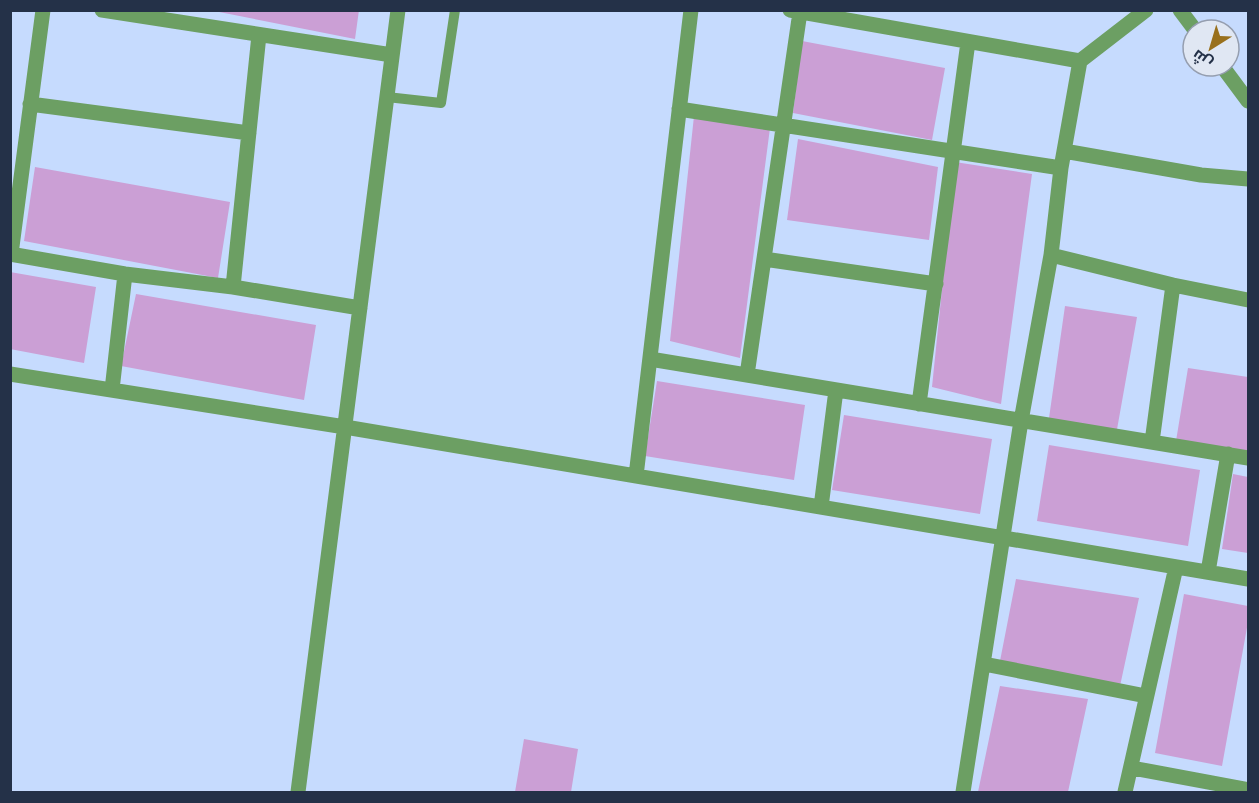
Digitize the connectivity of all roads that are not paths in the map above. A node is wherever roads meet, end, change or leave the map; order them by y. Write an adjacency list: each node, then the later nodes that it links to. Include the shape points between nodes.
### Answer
1 (43, 10): 16 (street)
2 (102, 10): 8 (street)
3 (398, 10): 11 (street)
4 (455, 10): 14 (lane, via 441,103)
5 (691, 10): 17 (street)
6 (1146, 10): 12 (street)
7 (795, 11): 10 (street); 18 (street)
8 (150, 14): 9 (street)
9 (259, 35): 11 (street); 19 (street)
10 (968, 42): 12 (street); 21 (street)
11 (392, 55): 14 (street)
12 (1080, 61): 20 (street)
13 (1231, 78): 15 (street)
14 (387, 97): 32 (street)
15 (1248, 101)
16 (30, 104): 19 (street); 24 (street)
17 (679, 109): 18 (street); 33 (street)
18 (784, 125): 21 (street); 26 (street)
19 (249, 134): 30 (street)
20 (1064, 150): 22 (street); 23 (street, via 1201,176)
21 (954, 151): 22 (street); 28 (street)
22 (1061, 168): 25 (street)
23 (1248, 179)
24 (11, 254): 27 (street)
25 (1051, 255): 29 (street); 39 (street)
26 (764, 259): 28 (street); 35 (street)
27 (125, 274): 30 (street); 36 (street)
28 (936, 284): 38 (street)
29 (1173, 285): 31 (street); 41 (street)
30 (233, 286): 32 (street)
31 (1248, 300)
32 (360, 308): 40 (street)
33 (650, 359): 35 (street); 44 (street)
34 (10, 374): 36 (street)
35 (747, 375): 37 (street)
36 (112, 390): 40 (street)
37 (836, 390): 38 (street); 45 (street)
38 (919, 404): 39 (street)
39 (1021, 420): 41 (street); 46 (street)
40 (345, 427): 44 (street); 54 (street)
41 (1152, 442): 42 (street)
42 (1228, 454): 43 (street); 48 (street)
43 (1248, 458)
44 (636, 476): 45 (street)
45 (821, 507): 46 (street)
46 (1004, 538): 47 (street); 50 (street)
47 (1176, 567): 48 (street); 51 (street)
48 (1208, 572): 49 (street)
49 (1248, 579)
50 (984, 664): 51 (street); 55 (street)
51 (1146, 696): 52 (street)
52 (1132, 768): 53 (street); 56 (street)
53 (1246, 785)
54 (298, 792)
55 (963, 792)
56 (1125, 792)

